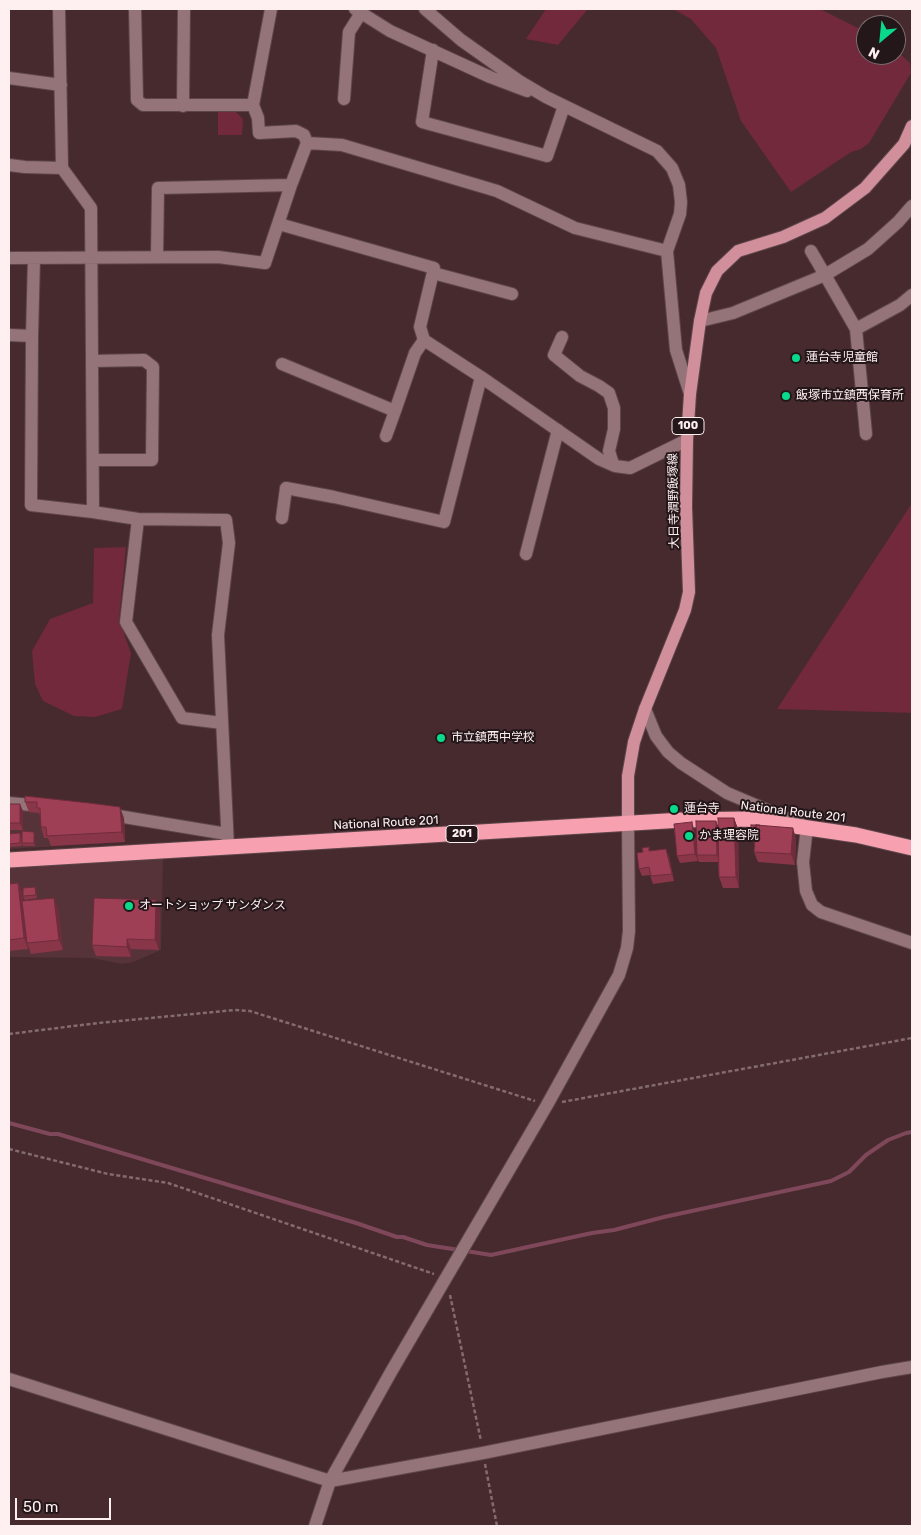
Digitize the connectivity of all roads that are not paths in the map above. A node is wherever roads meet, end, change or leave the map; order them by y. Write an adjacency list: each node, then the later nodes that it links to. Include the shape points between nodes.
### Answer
1 (59, 9): 9 (street)
2 (135, 9): 13 (street, via 137,100 143,105)
3 (184, 9): 13 (street)
4 (271, 9): 12 (street)
5 (425, 9): 10 (street, via 461,40)
6 (358, 11): 7 (street, via 390,31); 11 (street, via 348,32)
7 (433, 50): 10 (street); 14 (street, via 422,122 547,156)
8 (9, 78): 9 (street)
9 (61, 85): 18 (street)
10 (546, 97): 14 (street)
11 (344, 99)
12 (253, 105): 13 (street); 16 (street, via 259,133 296,131 304,135)
13 (183, 106)
14 (564, 106): 22 (street, via 657,151 669,164 680,185 681,202)
15 (912, 126): 32 (main road, 大日寺潤野飯塚線 / 100, via 904,144 865,188 825,218 738,251 717,271 706,293)
16 (307, 143): 19 (street); 22 (street, via 342,145 497,191 575,228)
17 (9, 165): 18 (street)
18 (62, 168): 24 (street, via 91,208)
19 (291, 185): 21 (street); 25 (street, via 158,188)
20 (912, 206): 29 (street, via 868,249)
21 (279, 224): 25 (street, via 266,263 218,257); 28 (street, via 434,268)
22 (667, 251): 41 (street, via 676,350)
23 (811, 251): 29 (street)
24 (92, 257): 25 (street); 27 (street); 38 (street)
25 (157, 257)
26 (9, 258): 27 (street)
27 (34, 258): 35 (street)
28 (433, 273): 30 (street); 37 (street, via 420,327)
29 (825, 275): 32 (street, via 733,313); 33 (street)
30 (512, 294)
31 (912, 295): 33 (street)
32 (700, 321): 41 (main road, 大日寺潤野飯塚線 / 100)
33 (856, 329): 44 (street)
34 (9, 335): 35 (street)
35 (32, 336): 49 (street, via 31,505)
36 (562, 337): 48 (street, via 554,355 609,393 614,408 609,451)
37 (424, 340): 40 (street); 42 (street, via 415,353)
38 (92, 361): 47 (street); 47 (street, via 144,360 153,368 152,460)
39 (282, 364): 42 (street)
40 (481, 376): 43 (street); 50 (street, via 444,522 286,488)
41 (690, 394): 46 (main road, 大日寺潤野飯塚線 / 100)
42 (395, 411): 45 (street)
43 (558, 430): 48 (street, via 599,459); 52 (street)
44 (866, 434)
45 (386, 436)
46 (687, 440): 48 (street, via 630,468); 53 (main road, 大日寺潤野飯塚線 / 100, via 689,592 685,610)
47 (93, 460): 49 (street)
48 (612, 464)
49 (93, 512): 51 (street)
50 (282, 518)
51 (138, 519): 54 (street, via 126,622 182,718); 54 (street, via 226,520 229,543 218,635)
52 (526, 554)
53 (645, 709): 58 (main road, 大日寺潤野飯塚線 / 100, via 634,742 628,776); 59 (street, via 656,736 681,763 728,792)
54 (222, 723): 60 (street)
55 (9, 803): 56 (street)
56 (55, 807)
57 (90, 811): 60 (street)
58 (628, 824): 59 (highway, National Route 201 / 201, via 747,819); 60 (highway, National Route 201 / 201); 66 (street, via 629,931 619,975)
59 (807, 827): 61 (highway, National Route 201 / 201); 63 (street, via 803,862 806,891 812,905 821,912)
60 (228, 840): 62 (highway, National Route 201 / 201)
61 (912, 848)
62 (9, 860)
63 (912, 943)
64 (912, 1367): 66 (street)
65 (9, 1379): 66 (street)
66 (330, 1481): 67 (street)
67 (315, 1526)

